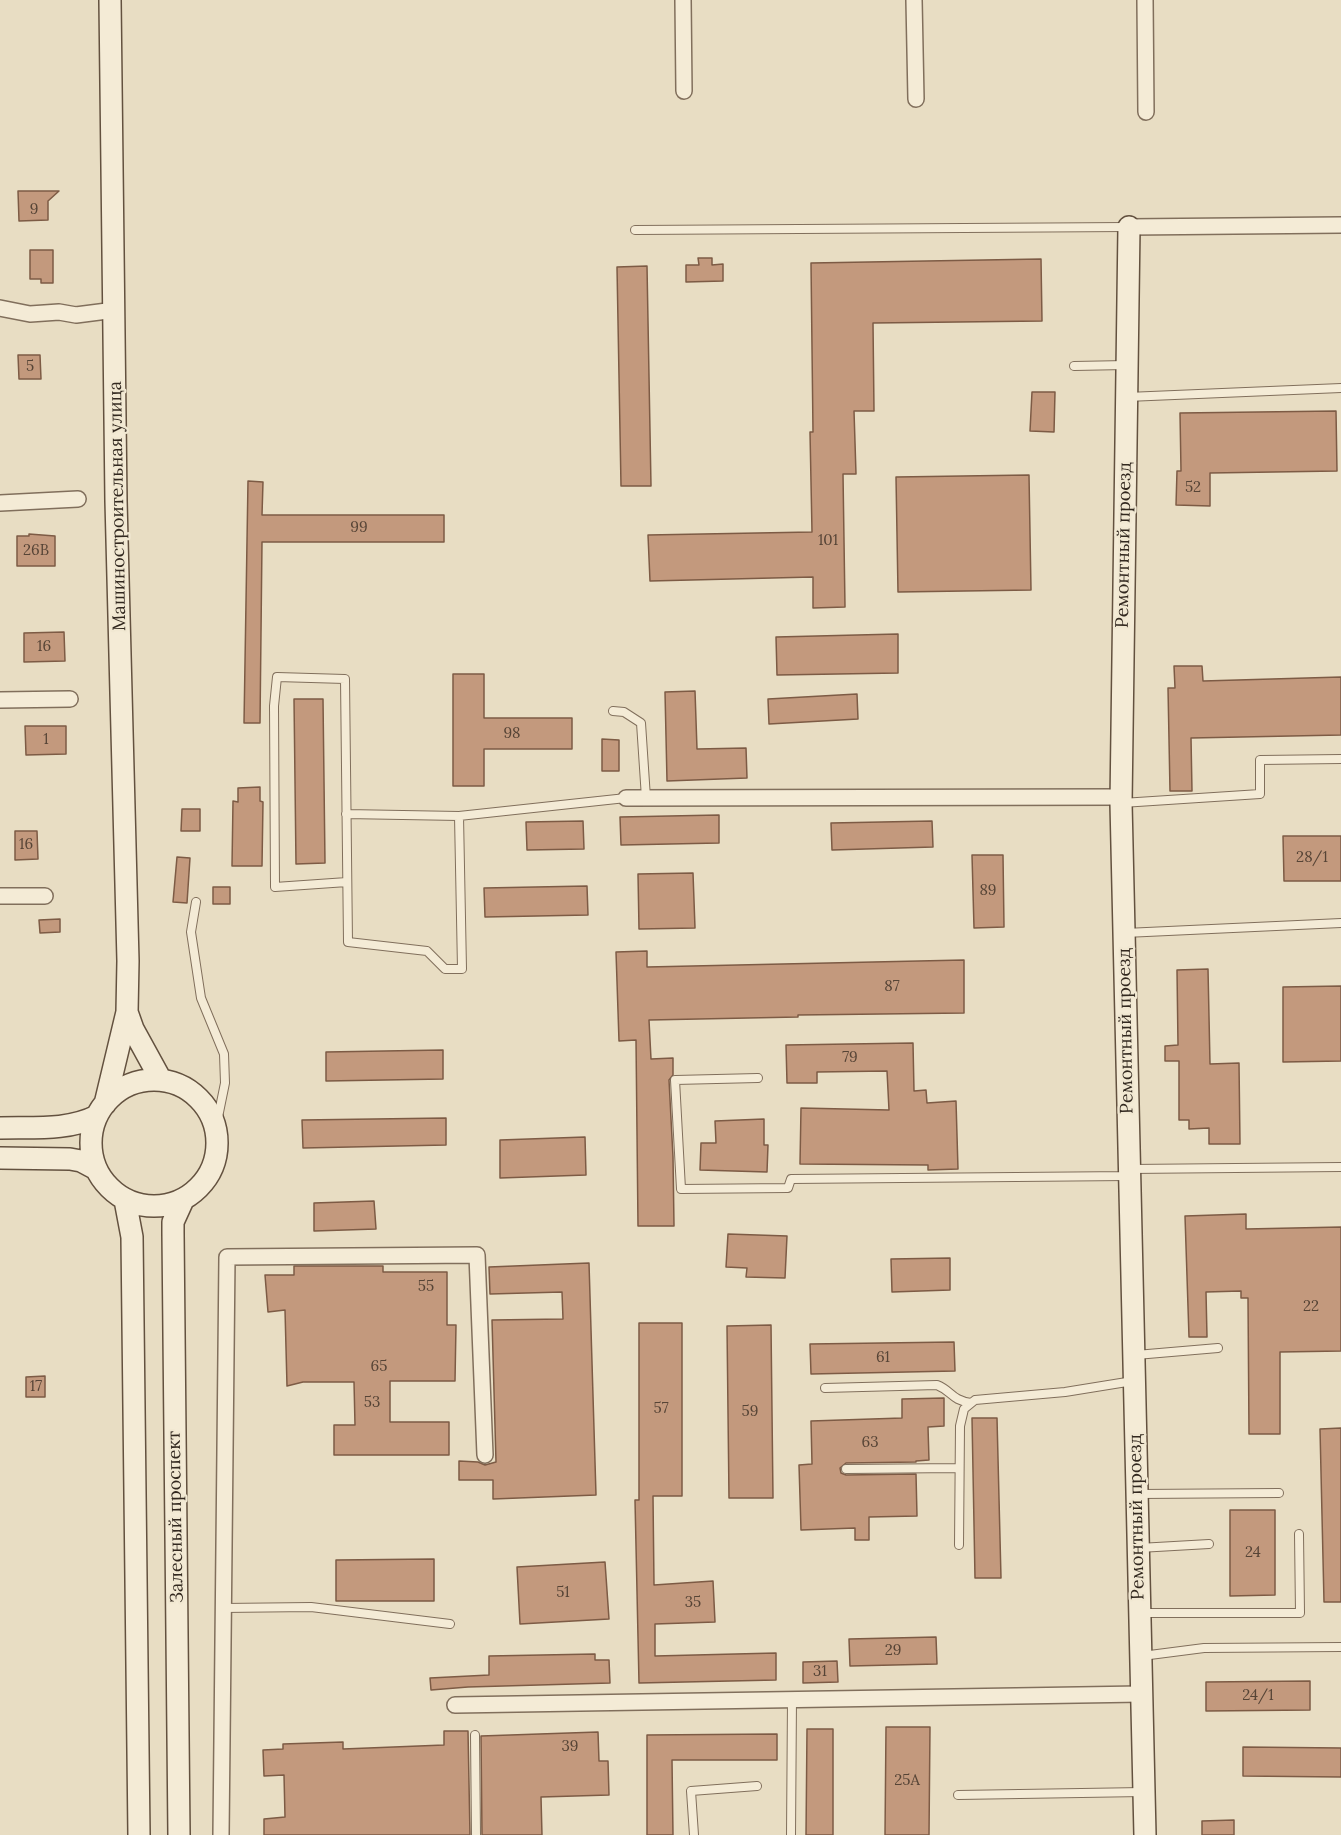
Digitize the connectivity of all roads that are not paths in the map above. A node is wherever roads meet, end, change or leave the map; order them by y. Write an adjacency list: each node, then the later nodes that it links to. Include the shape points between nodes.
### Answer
1 (110, 0): 12 (street, Машиностроительная улица)
2 (683, 0): 5 (street)
3 (914, 0): 6 (street)
4 (1145, 0): 7 (street)
5 (684, 91)
6 (916, 99)
7 (1146, 112)
8 (1341, 225): 9 (street)
9 (1130, 227): 10 (lane); 13 (street, Ремонтный проезд)
10 (635, 230)
11 (0, 308): 12 (street, via 30,314 76,315)
12 (115, 310): 34 (street, Машиностроительная улица)
13 (1126, 365): 14 (lane); 16 (street, Ремонтный проезд)
14 (1074, 366)
15 (1341, 388): 16 (lane)
16 (1126, 397): 25 (street, Ремонтный проезд)
17 (78, 499): 18 (street)
18 (0, 503)
19 (70, 699): 20 (street)
20 (0, 700)
21 (613, 711): 24 (lane, via 624,712 641,723)
22 (1341, 759): 25 (lane, via 1260,760 1260,794)
23 (626, 798): 24 (street); 27 (lane)
24 (646, 798): 25 (street)
25 (1120, 800): 33 (street, Ремонтный проезд)
26 (346, 814): 27 (lane); 28 (lane); 28 (lane, via 345,679 277,677 275,887)
27 (459, 816): 28 (lane, via 462,969 446,969 427,951 348,942)
28 (347, 882)
29 (0, 896): 30 (street)
30 (45, 896)
31 (196, 902): 38 (lane, via 191,932 201,998 224,1054 225,1083)
32 (1341, 923): 33 (lane)
33 (1124, 934): 43 (street, Ремонтный проезд)
34 (127, 1012): 36 (street, Машиностроительная улица); 37 (street, Машиностроительная улица)
35 (758, 1078): 43 (lane, via 675,1080 681,1189 788,1188 791,1179)
36 (161, 1080): 37 (street, via 128,1085); 38 (street, via 196,1095 209,1110)
37 (101, 1110): 39 (street, via 85,1122 64,1127); 42 (street, via 92,1134 91,1152)
38 (216, 1127): 45 (street, via 218,1149 212,1170 200,1188)
39 (0, 1128)
40 (0, 1158): 42 (street, via 70,1159)
41 (1341, 1167): 43 (lane)
42 (96, 1169): 44 (street, via 103,1181)
43 (1129, 1172): 47 (street, Ремонтный проезд)
44 (125, 1200): 45 (street, via 144,1206 164,1206); 72 (street, via 132,1237)
45 (183, 1200): 73 (street, Залесный проспект, via 175,1216 173,1233)
46 (1218, 1348): 47 (lane)
47 (1134, 1355): 48 (street, Ремонтный проезд)
48 (1134, 1380): 50 (lane); 55 (street, Ремонтный проезд)
49 (825, 1388): 50 (lane, via 937,1385 959,1402)
50 (971, 1403): 53 (lane, via 964,1409 960,1426)
51 (484, 1455): 60 (street, via 477,1255 227,1257)
52 (846, 1468): 53 (lane)
53 (959, 1468): 58 (lane)
54 (1279, 1493): 55 (lane)
55 (1137, 1494): 59 (street, Ремонтный проезд)
56 (1299, 1534): 61 (lane, via 1300,1613)
57 (1209, 1544): 59 (lane)
58 (959, 1545)
59 (1138, 1548): 61 (street, Ремонтный проезд)
60 (223, 1608): 62 (lane, via 311,1607); 74 (street)
61 (1139, 1613): 64 (street, Ремонтный проезд)
62 (450, 1624)
63 (1341, 1647): 64 (lane, via 1204,1647)
64 (1140, 1656): 65 (street, Ремонтный проезд)
65 (1141, 1694): 66 (street); 70 (street, Ремонтный проезд)
66 (792, 1699): 67 (street); 77 (lane)
67 (455, 1705)
68 (475, 1735): 75 (lane)
69 (757, 1786): 76 (lane, via 691,1791)
70 (1144, 1792): 71 (lane); 78 (street, Ремонтный проезд)
71 (958, 1796)
72 (139, 1835)
73 (179, 1835)
74 (221, 1835)
75 (476, 1835)
76 (694, 1835)
77 (791, 1835)
78 (1145, 1835)

